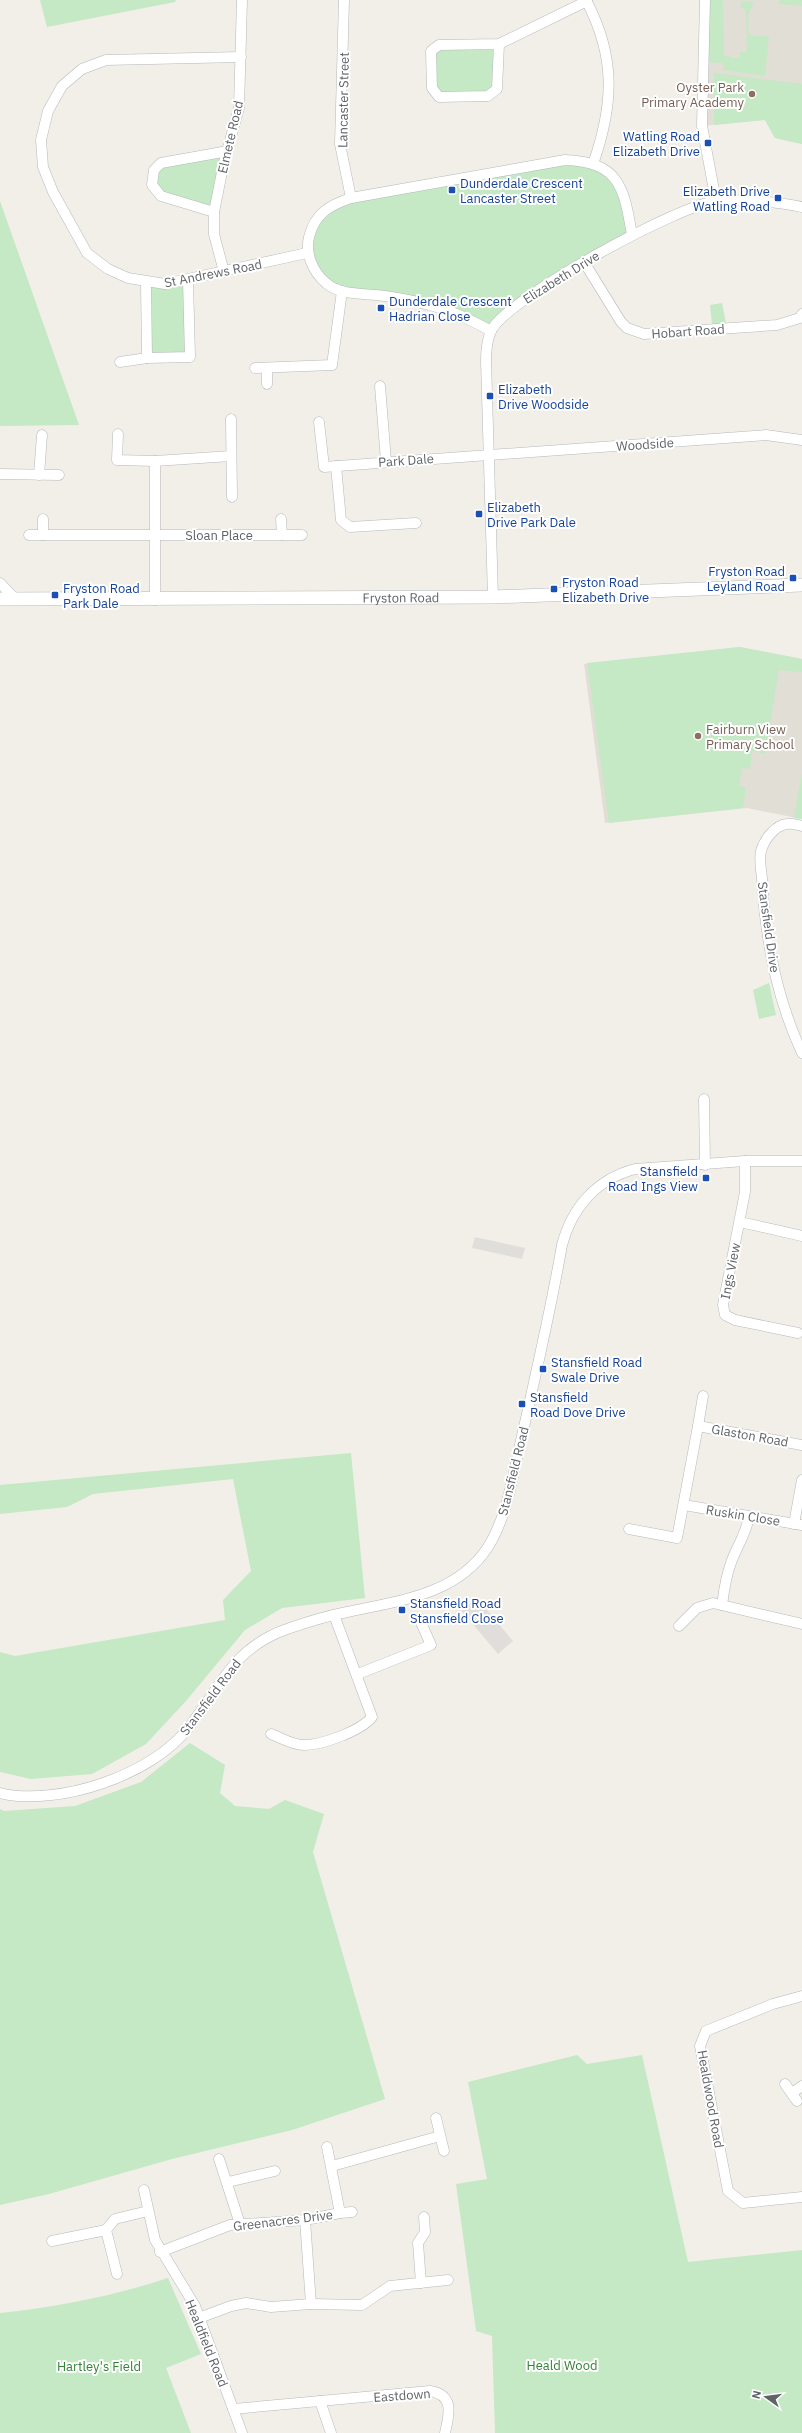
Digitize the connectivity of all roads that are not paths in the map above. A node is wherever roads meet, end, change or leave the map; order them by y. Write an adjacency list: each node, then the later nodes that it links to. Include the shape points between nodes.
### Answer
1 (242, 0): 6 (street, Elmete Road)
2 (344, 0): 9 (street, Lancaster Street, via 340,144)
3 (705, 0): 10 (street, via 702,126)
4 (587, 1): 5 (street); 8 (street, via 607,53 610,78 609,104)
5 (499, 44): 5 (street, via 439,45 432,51 432,88 439,97 488,96 497,89)
6 (241, 57): 7 (street, Elmete Road, via 239,108); 18 (street, St Andrews Road, via 106,60 82,69 62,86 48,111 41,140 43,167 53,192 87,253 108,269 128,278)
7 (228, 151): 12 (street, Elmete Road); 12 (street, via 161,163 154,170 152,185 161,196)
8 (593, 164): 9 (street, via 565,160); 13 (street, via 616,180 625,195)
9 (351, 198): 14 (street, via 331,205 322,212 314,224)
10 (716, 201): 11 (street, Elizabeth Drive, via 788,204); 13 (street, Elizabeth Drive, via 669,216)
11 (802, 207)
12 (214, 212): 16 (street, Elmete Road, via 214,234)
13 (632, 235): 15 (street, Elizabeth Drive)
14 (307, 253): 16 (street, St Andrews Road); 19 (street, via 315,270 326,284)
15 (584, 262): 20 (street, Hobart Road, via 621,322 627,328 644,334 777,324 800,318); 21 (street, Elizabeth Drive, via 509,310)
16 (224, 272): 17 (street, St Andrews Road)
17 (188, 280): 18 (street, St Andrews Road, via 165,284); 22 (street, via 190,357)
18 (146, 282): 22 (street)
19 (342, 291): 21 (street, via 431,305 465,316); 25 (street, via 332,365)
20 (802, 314)
21 (491, 330): 33 (street, via 486,361)
22 (147, 358): 23 (street)
23 (120, 362)
24 (255, 368): 25 (street)
25 (267, 368): 26 (street)
26 (267, 384)
27 (380, 386): 36 (street)
28 (231, 419): 34 (street)
29 (319, 422): 37 (street, Park Dale, via 324,467)
30 (42, 434): 39 (street)
31 (118, 434): 35 (street, via 117,460)
32 (802, 440): 33 (street, Woodside, via 766,435)
33 (488, 455): 36 (street, Park Dale); 52 (street)
34 (231, 456): 35 (street); 41 (street)
35 (155, 461): 47 (street)
36 (386, 462): 37 (street, Park Dale)
37 (336, 466): 44 (street, via 341,520 350,526)
38 (0, 474): 39 (street)
39 (39, 475): 40 (street)
40 (59, 475)
41 (232, 497)
42 (42, 519): 46 (street)
43 (281, 519): 48 (street)
44 (416, 523)
45 (29, 535): 46 (street, Sloan Place)
46 (43, 535): 47 (street, Sloan Place)
47 (155, 535): 48 (street, Sloan Place); 55 (street)
48 (282, 535): 49 (street, Sloan Place)
49 (302, 535)
50 (0, 582): 54 (street)
51 (802, 585): 52 (street, Fryston Road)
52 (493, 597): 55 (street, Fryston Road)
53 (0, 599): 54 (street, Fryston Road)
54 (15, 599): 55 (street, Fryston Road)
55 (155, 600)
56 (802, 826): 57 (street, Stansfield Drive, via 787,824 775,830 765,840 760,853 762,898 772,962 784,1007)
57 (802, 1053)
58 (704, 1099): 61 (street)
59 (745, 1161): 60 (street, Stansfield Road); 61 (street, Stansfield Road); 62 (street, Ings View, via 745,1192)
60 (802, 1161)
61 (705, 1165): 74 (street, Stansfield Road, via 651,1168 619,1173 593,1191 576,1209 562,1245 529,1407 502,1519 488,1547 473,1566 455,1580 420,1596)
62 (740, 1222): 63 (street); 64 (street, Ings View, via 723,1305 725,1315 735,1320)
63 (802, 1236)
64 (798, 1333)
65 (703, 1396): 66 (street, Glaston Road)
66 (698, 1426): 67 (street, Glaston Road); 69 (street, Glaston Road)
67 (802, 1445)
68 (802, 1480): 71 (street)
69 (684, 1505): 70 (street, Ruskin Close); 72 (street, Glaston Road, via 677,1538)
70 (750, 1517): 71 (street, Ruskin Close); 73 (street, via 724,1584)
71 (798, 1524)
72 (629, 1529)
73 (722, 1605): 76 (street); 77 (street, via 713,1603 697,1608)
74 (334, 1615): 78 (street); 80 (street, Stansfield Road, via 268,1637 241,1655 188,1729 164,1752 135,1770 89,1787 49,1796 16,1797)
75 (419, 1618): 78 (street, via 431,1645)
76 (802, 1624)
77 (680, 1626)
78 (358, 1674): 79 (street, via 372,1716 366,1724 332,1739 304,1745)
79 (271, 1734)
80 (0, 1793)
81 (802, 1996): 93 (street, Healdwood Road, via 773,2004 706,2032 700,2046 728,2192 743,2203)
82 (802, 2086): 83 (street)
83 (792, 2093)
84 (436, 2118): 85 (street)
85 (440, 2136): 87 (street); 89 (street)
86 (327, 2147): 89 (street, Greenacres Drive)
87 (444, 2152)
88 (219, 2158): 91 (street)
89 (332, 2166): 96 (street, Greenacres Drive)
90 (275, 2171): 91 (street)
91 (228, 2182): 99 (street)
92 (144, 2190): 94 (street, Healdfield Road)
93 (802, 2197)
94 (148, 2211): 100 (street, via 115,2219); 102 (street, Healdfield Road)
95 (352, 2212): 96 (street, Greenacres Drive)
96 (340, 2213): 98 (street, Greenacres Drive)
97 (424, 2217): 105 (street, via 425,2232 418,2243)
98 (305, 2220): 99 (street, Greenacres Drive); 106 (street)
99 (240, 2224): 102 (street, Greenacres Drive, via 230,2225)
100 (106, 2230): 101 (street); 103 (street)
101 (52, 2241)
102 (160, 2252): 107 (street, Healdfield Road)
103 (117, 2274)
104 (448, 2280): 105 (street)
105 (421, 2283): 106 (street, via 390,2286 362,2305)
106 (311, 2304): 107 (street, via 271,2307 246,2303)
107 (199, 2318): 109 (street, Healdfield Road)
108 (320, 2401): 109 (street, Eastdown); 111 (street); 112 (street, Eastdown, via 438,2392 448,2402 450,2411)
109 (233, 2409): 110 (street, Healdfield Road)
110 (242, 2433)
111 (331, 2433)
112 (445, 2433)

